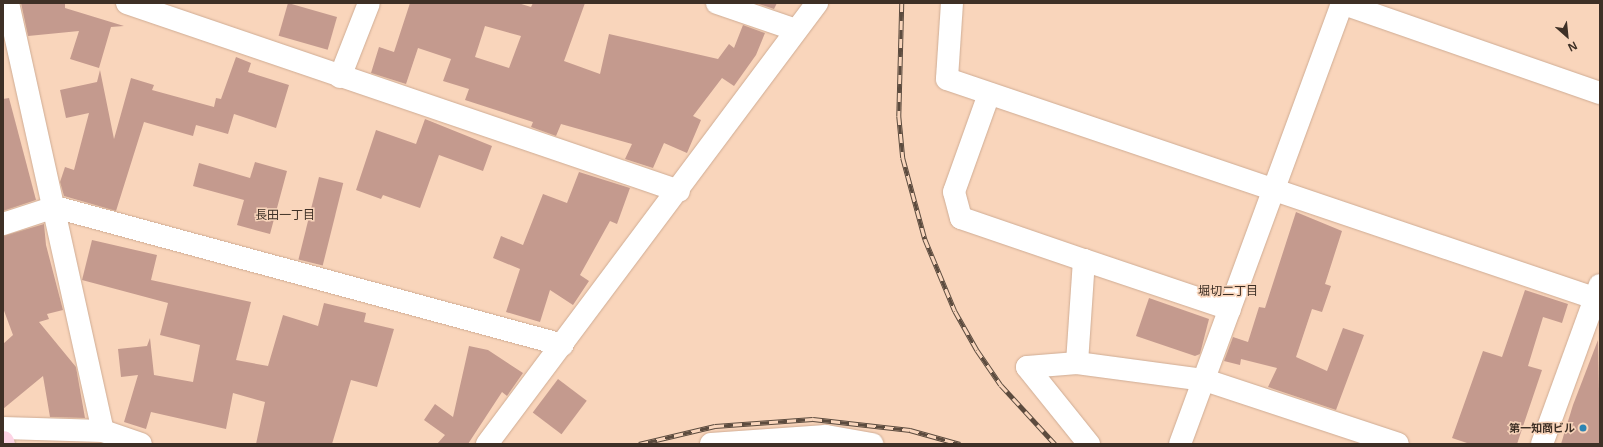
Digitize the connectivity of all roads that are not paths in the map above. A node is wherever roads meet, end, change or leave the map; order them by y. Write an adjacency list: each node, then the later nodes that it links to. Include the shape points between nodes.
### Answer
1 (8, 3): 14 (street)
2 (128, 3): 9 (street)
3 (369, 3): 9 (street)
4 (718, 3): 8 (street)
5 (817, 3): 8 (street)
6 (952, 3): 11 (street, via 948,80)
7 (1341, 3): 10 (street); 12 (street)
8 (796, 30): 13 (street)
9 (340, 77): 13 (street)
10 (1600, 93)
11 (989, 94): 12 (street); 16 (street, via 954,192 961,218)
12 (1272, 190): 17 (street); 18 (street)
13 (679, 191): 19 (street)
14 (55, 207): 15 (street); 19 (street); 23 (street)
15 (3, 224)
16 (1084, 260): 18 (street); 20 (street)
17 (1598, 294): 31 (street)
18 (1230, 309): 21 (street)
19 (563, 345): 25 (street)
20 (1077, 363): 21 (street); 28 (street, via 1027,367)
21 (1205, 380): 29 (street); 30 (street)
22 (3, 428): 23 (street)
23 (103, 431): 24 (street)
24 (142, 444)
25 (487, 444)
26 (711, 444): 27 (street, via 826,436)
27 (872, 444)
28 (1089, 444)
29 (1180, 444)
30 (1398, 444)
31 (1542, 444)

